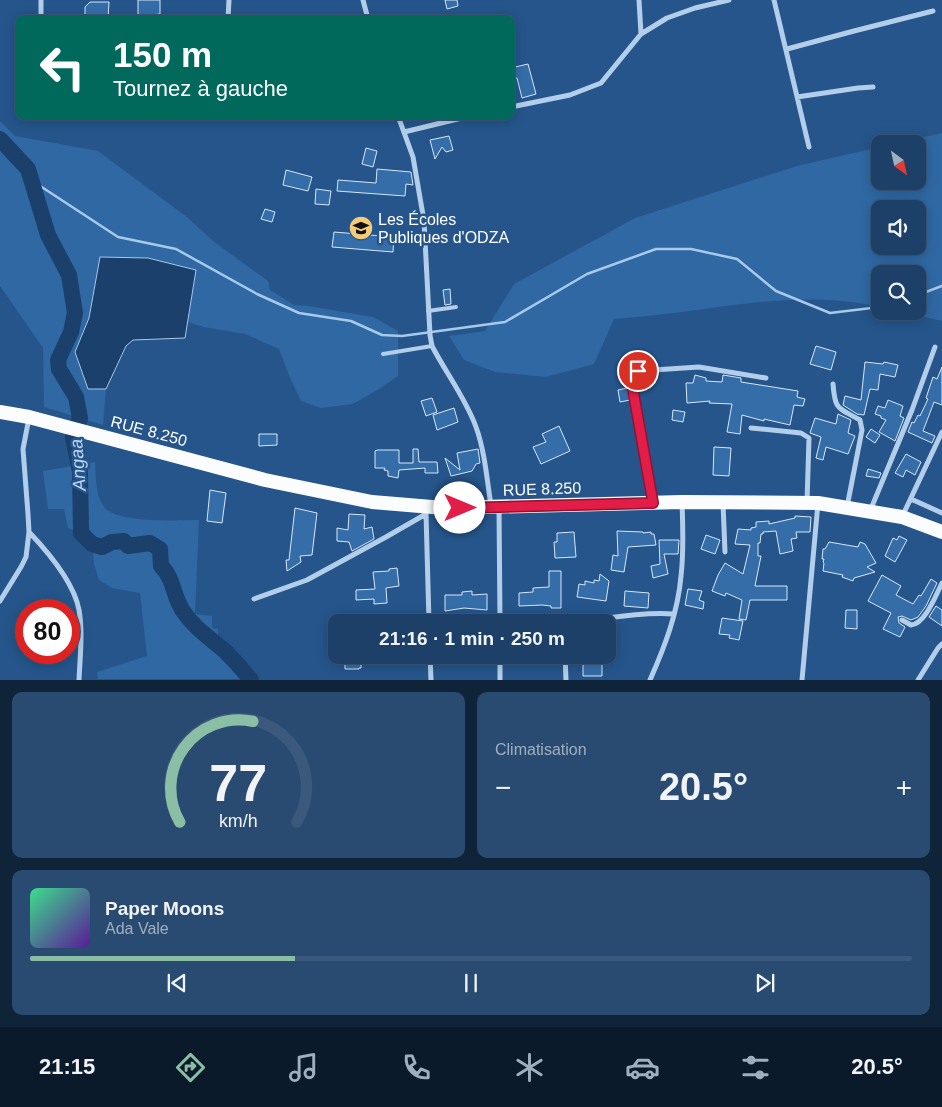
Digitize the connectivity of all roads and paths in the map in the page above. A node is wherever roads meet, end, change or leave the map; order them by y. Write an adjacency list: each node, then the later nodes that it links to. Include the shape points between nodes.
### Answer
1 (41, 0): 8 (street)
2 (229, 0): 9 (street)
3 (363, 0): 10 (street)
4 (639, 0): 11 (street)
5 (729, 0): 11 (street, via 667,18)
6 (774, 0): 12 (street)
7 (933, 11): 12 (street)
8 (41, 15)
9 (228, 15)
10 (367, 15)
11 (641, 34): 15 (street, via 601,82 570,94)
12 (787, 49): 14 (street)
13 (873, 87): 14 (street)
14 (797, 97): 19 (street)
15 (515, 106)
16 (400, 120): 18 (street)
17 (454, 120): 18 (street)
18 (404, 132): 21 (street, via 413,157 422,213)
19 (809, 147)
20 (456, 307): 21 (lane)
21 (428, 310): 22 (street)
22 (432, 346): 24 (lane); 36 (street, via 476,426)
23 (935, 347): 39 (street)
24 (383, 354)
25 (766, 378): 33 (street, via 699,367 638,371 632,376)
26 (833, 384): 37 (street, via 834,403 860,420 862,430)
27 (0, 412): 28 (highway, RUE 8.250)
28 (29, 417): 38 (highway, RUE 8.250, via 265,480); 42 (street, via 23,449)
29 (751, 428): 35 (street, via 801,432 810,438)
30 (942, 432): 31 (street)
31 (910, 499): 40 (street); 41 (street)
32 (682, 502): 33 (highway, RUE 8.250); 34 (highway, RUE 8.250); 50 (street, via 683,550)
33 (653, 503): 36 (highway, RUE 8.250)
34 (723, 503): 35 (highway, RUE 8.250); 44 (street)
35 (813, 503): 37 (highway, RUE 8.250); 62 (street)
36 (495, 508): 38 (highway, RUE 8.250); 49 (street)
37 (847, 508): 39 (highway, RUE 8.250)
38 (426, 511): 47 (street, via 386,538 307,580); 48 (street)
39 (870, 512): 41 (highway, RUE 8.250)
40 (942, 513)
41 (902, 517): 43 (highway, RUE 8.250)
42 (29, 532): 46 (street, via 26,556); 57 (street, via 56,564 79,609)
43 (942, 532)
44 (726, 552)
45 (942, 583): 52 (street, via 919,622 911,625)
46 (1, 598)
47 (254, 599)
48 (429, 614)
49 (500, 614)
50 (674, 614): 51 (street); 61 (street)
51 (616, 617)
52 (902, 620)
53 (942, 644): 63 (street)
54 (430, 664): 58 (street)
55 (500, 664): 59 (street)
56 (566, 664): 60 (street)
57 (79, 680)
58 (431, 680)
59 (500, 680)
60 (566, 680)
61 (650, 680)
62 (802, 680)
63 (918, 680)

